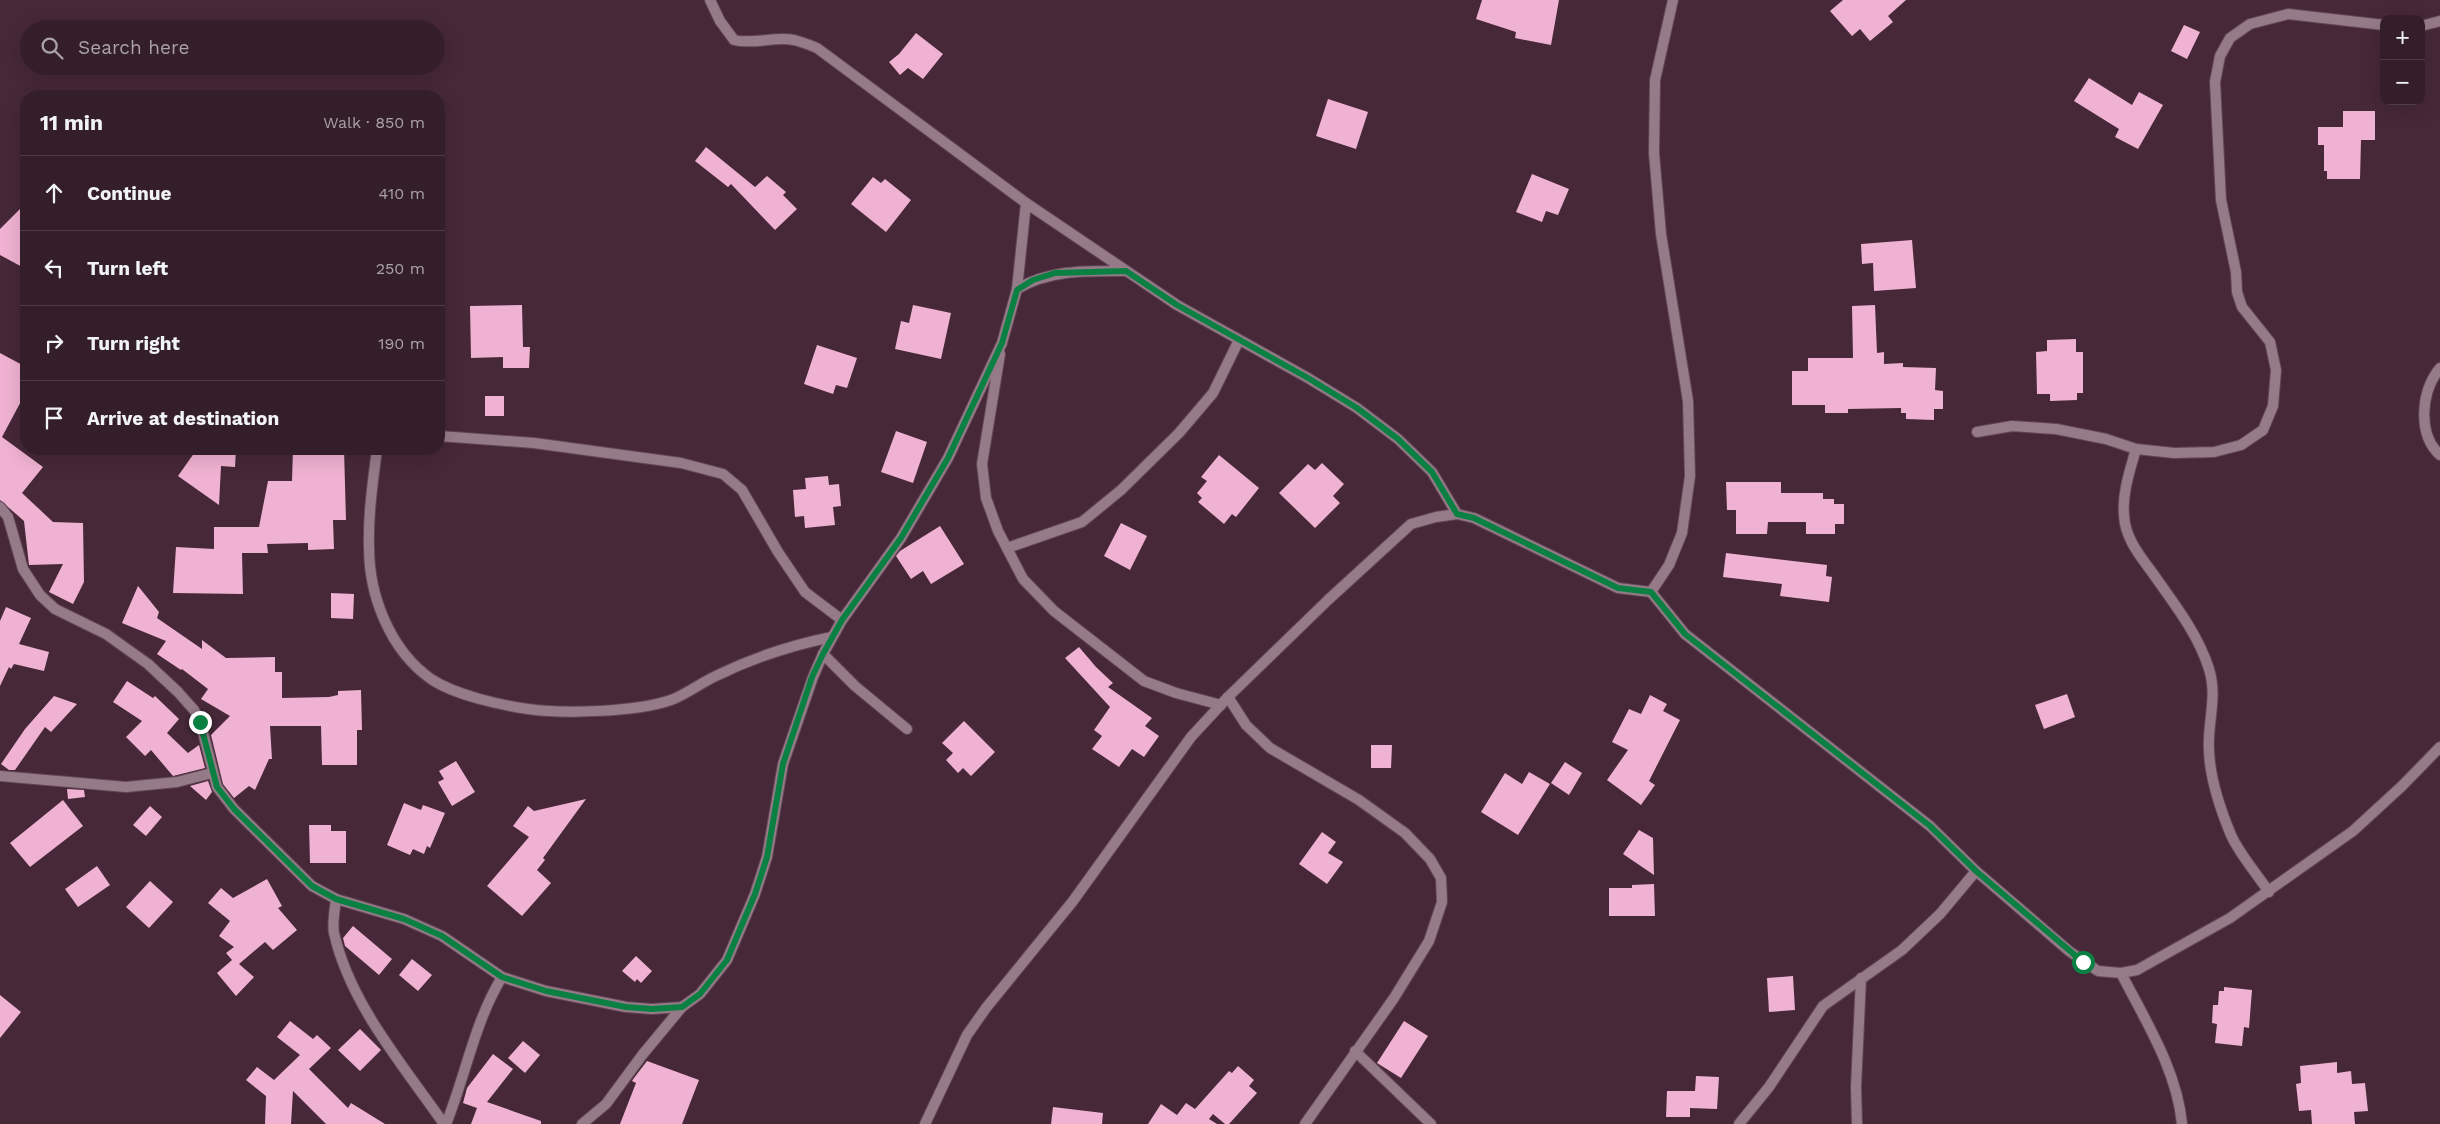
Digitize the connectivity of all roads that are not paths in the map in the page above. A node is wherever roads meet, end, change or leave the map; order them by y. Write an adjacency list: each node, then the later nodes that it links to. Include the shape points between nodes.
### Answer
1 (710, 0): 6 (street, via 734,40 747,43 793,40 817,48)
2 (1673, 0): 20 (street, via 1655,80 1654,153 1661,234 1688,401 1690,476 1682,532 1669,565)
3 (2440, 21): 5 (street)
4 (2380, 25): 14 (street, via 2288,14 2250,24 2230,38 2223,50 2215,82 2221,200 2242,307 2270,342 2276,370 2273,406 2263,430 2241,444 2214,452 2174,453)
5 (2425, 25)
6 (1026, 203): 7 (street); 8 (street)
7 (1126, 271): 8 (street, via 1055,273 1033,280); 9 (street)
8 (1017, 290): 10 (street)
9 (1239, 340): 18 (street, via 1357,408 1398,439 1432,472); 19 (street, via 1213,393 1179,433 1121,490 1082,522)
10 (1002, 343): 19 (street, via 982,464 986,498); 21 (street, via 948,458 901,538)
11 (2440, 368): 16 (street, via 2432,378 2425,406 2425,431 2432,448)
12 (1977, 432): 14 (street, via 2012,426 2056,429)
13 (445, 436): 21 (street, via 534,443 681,463 723,474 742,490 805,592)
14 (2136, 449): 30 (street, via 2124,517 2132,545 2192,630 2201,648 2210,671 2214,701 2209,752 2216,788 2232,836)
15 (377, 455): 22 (street, via 369,547 373,586 387,628 399,648 431,679 465,694 507,706 546,712 586,712 659,703 672,700 749,660 789,646)
16 (2440, 455)
17 (0, 507): 27 (street, via 8,517 24,568 40,595 55,609 106,634 148,664 194,710)
18 (1457, 514): 20 (street, via 1474,518 1618,588); 24 (street, via 1412,524)
19 (1007, 548): 24 (street, via 1023,579 1054,611 1144,681 1176,693)
20 (1651, 592): 29 (street, via 1685,634 1930,826)
21 (842, 620): 22 (street)
22 (832, 637): 23 (street)
23 (823, 654): 25 (street, via 855,686); 35 (street, via 783,764 767,857 755,894 727,960 700,994)
24 (1224, 701): 36 (street, via 1270,748 1358,800 1405,833 1430,859 1441,878 1442,902 1429,941 1394,998); 39 (street, via 1191,737 1073,901 967,1035)
25 (907, 729)
26 (2440, 747): 30 (street, via 2353,831)
27 (212, 773): 28 (street, via 177,782 126,787); 31 (street, via 217,787 234,809 312,886)
28 (0, 776)
29 (1976, 871): 32 (street, via 2083,962 2098,970); 34 (street, via 1940,914 1902,950)
30 (2269, 892): 32 (street, via 2146,966)
31 (336, 899): 33 (street, via 404,919 442,936); 38 (street, via 334,931 352,984 380,1032)
32 (2121, 973): 44 (street, via 2172,1081)
33 (502, 977): 35 (street, via 546,991 626,1007); 38 (street, via 488,1000 474,1035 460,1090)
34 (1861, 978): 42 (street, via 1823,1006 1769,1087); 43 (street)
35 (682, 1007): 37 (street, via 606,1104)
36 (1355, 1051): 40 (street); 41 (street)
37 (588, 1122)
38 (445, 1124)
39 (925, 1124)
40 (1305, 1124)
41 (1431, 1124)
42 (1739, 1124)
43 (1857, 1124)
44 (2182, 1124)

